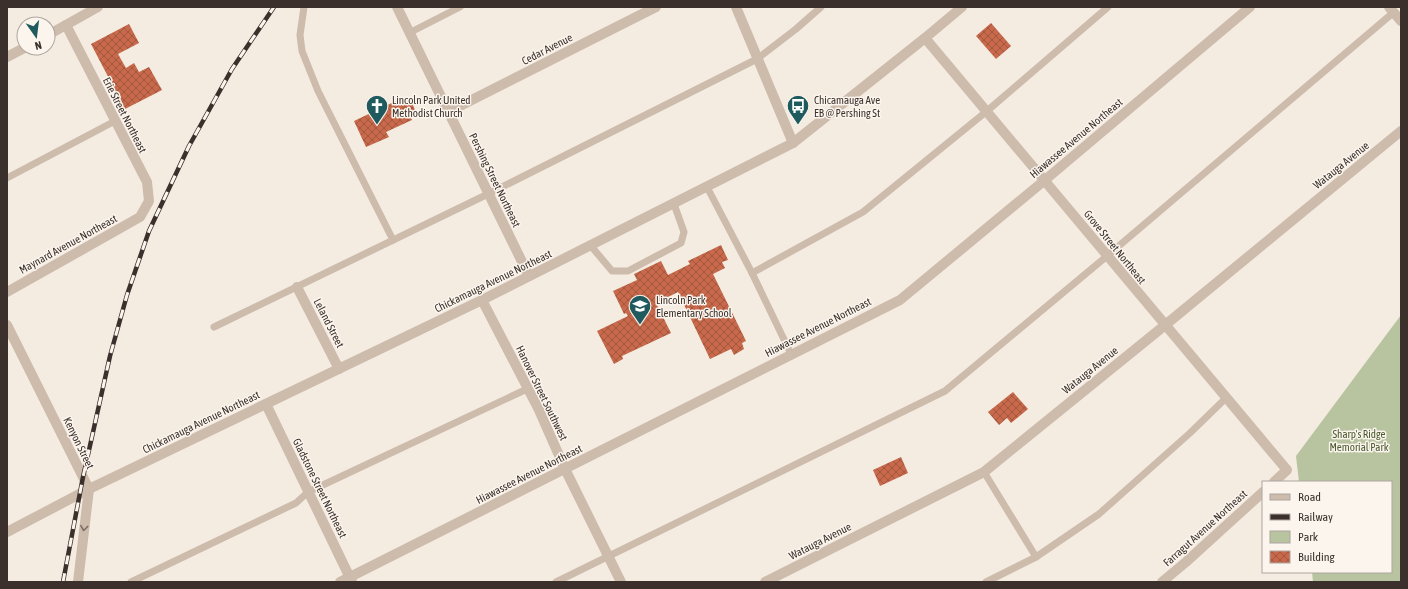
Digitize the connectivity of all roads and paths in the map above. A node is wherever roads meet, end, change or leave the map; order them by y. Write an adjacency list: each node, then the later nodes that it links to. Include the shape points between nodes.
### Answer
1 (98, 7): 13 (street)
2 (304, 7): 31 (lane, via 300,35 302,51 318,91)
3 (397, 7): 15 (street, Pershing Street Northeast)
4 (460, 7): 15 (lane)
5 (656, 7): 21 (street, Cedar Avenue)
6 (736, 7): 19 (street)
7 (821, 7): 19 (lane)
8 (962, 7): 16 (street, Chickamauga Avenue Northeast)
9 (1108, 7): 20 (lane)
10 (1250, 7): 26 (street, Hiawassee Avenue Northeast)
11 (1392, 10): 12 (street); 33 (lane)
12 (1401, 20)
13 (66, 25): 14 (street); 22 (street, Erie Street Northeast)
14 (56, 31)
15 (409, 32): 21 (street, Pershing Street Northeast)
16 (925, 38): 20 (street, Grove Street Northeast); 24 (street, Chickamauga Avenue Northeast)
17 (16, 52): 18 (street)
18 (7, 57)
19 (757, 59): 24 (street); 28 (lane)
20 (987, 111): 26 (street, Grove Street Northeast); 34 (lane, via 863,212)
21 (448, 112): 28 (street, Pershing Street Northeast)
22 (115, 121): 25 (lane); 30 (street, Erie Street Northeast, via 147,182 149,201)
23 (1401, 131): 40 (street, Watauga Avenue)
24 (793, 143): 27 (street, Chickamauga Avenue Northeast)
25 (7, 178)
26 (1045, 180): 33 (street, Grove Street Northeast); 42 (street, Hiawassee Avenue Northeast, via 900,300)
27 (707, 187): 29 (street, Chickamauga Avenue Northeast); 34 (lane)
28 (488, 194): 31 (lane); 35 (street, Pershing Street Northeast)
29 (674, 204): 32 (street, Chickamauga Avenue Northeast); 32 (lane, via 684,232 681,243 628,271 612,271)
30 (140, 217): 37 (street, Maynard Avenue Northeast)
31 (393, 240): 36 (lane)
32 (591, 246): 35 (street, Chickamauga Avenue Northeast)
33 (1107, 256): 40 (street, Grove Street Northeast); 54 (lane, via 945,391)
34 (752, 273): 42 (lane)
35 (529, 276): 38 (street, Chickamauga Avenue Northeast)
36 (297, 287): 41 (lane); 43 (street, Leland Street)
37 (7, 292)
38 (482, 300): 43 (street, Chickamauga Avenue Northeast); 44 (street, Hanover Street Southwest)
39 (7, 325): 50 (street, Kenyon Street)
40 (1164, 326): 45 (street, Grove Street Northeast); 48 (street, Watauga Avenue)
41 (214, 327)
42 (791, 354): 47 (street, Hiawassee Avenue Northeast)
43 (339, 370): 46 (street, Chickamauga Avenue Northeast)
44 (528, 389): 47 (street, Hanover Street Southwest); 51 (lane)
45 (1226, 398): 49 (street, Grove Street Northeast, via 1287,470); 55 (lane, via 1099,514)
46 (266, 404): 50 (street, Chickamauga Avenue Northeast); 51 (street, Gladstone Street Northeast)
47 (565, 469): 54 (street, Hanover Street Southwest); 56 (street, Hiawassee Avenue Northeast)
48 (984, 472): 55 (lane); 62 (street, Watauga Avenue)
49 (1275, 481)
50 (88, 489): 53 (street, Chickamauga Avenue Northeast); 57 (street, one-way to 57)
51 (308, 492): 56 (street, Gladstone Street Northeast); 58 (lane, via 296,503)
52 (1262, 493): 64 (street, Farragut Avenue Northeast)
53 (7, 532)
54 (608, 556): 60 (lane); 61 (street, Hanover Street Southwest)
55 (1036, 558): 63 (lane)
56 (351, 580): 59 (street, Hiawassee Avenue Northeast)
57 (78, 582)
58 (131, 582)
59 (340, 582)
60 (556, 582)
61 (621, 582)
62 (765, 582)
63 (986, 582)
64 (1162, 582)

